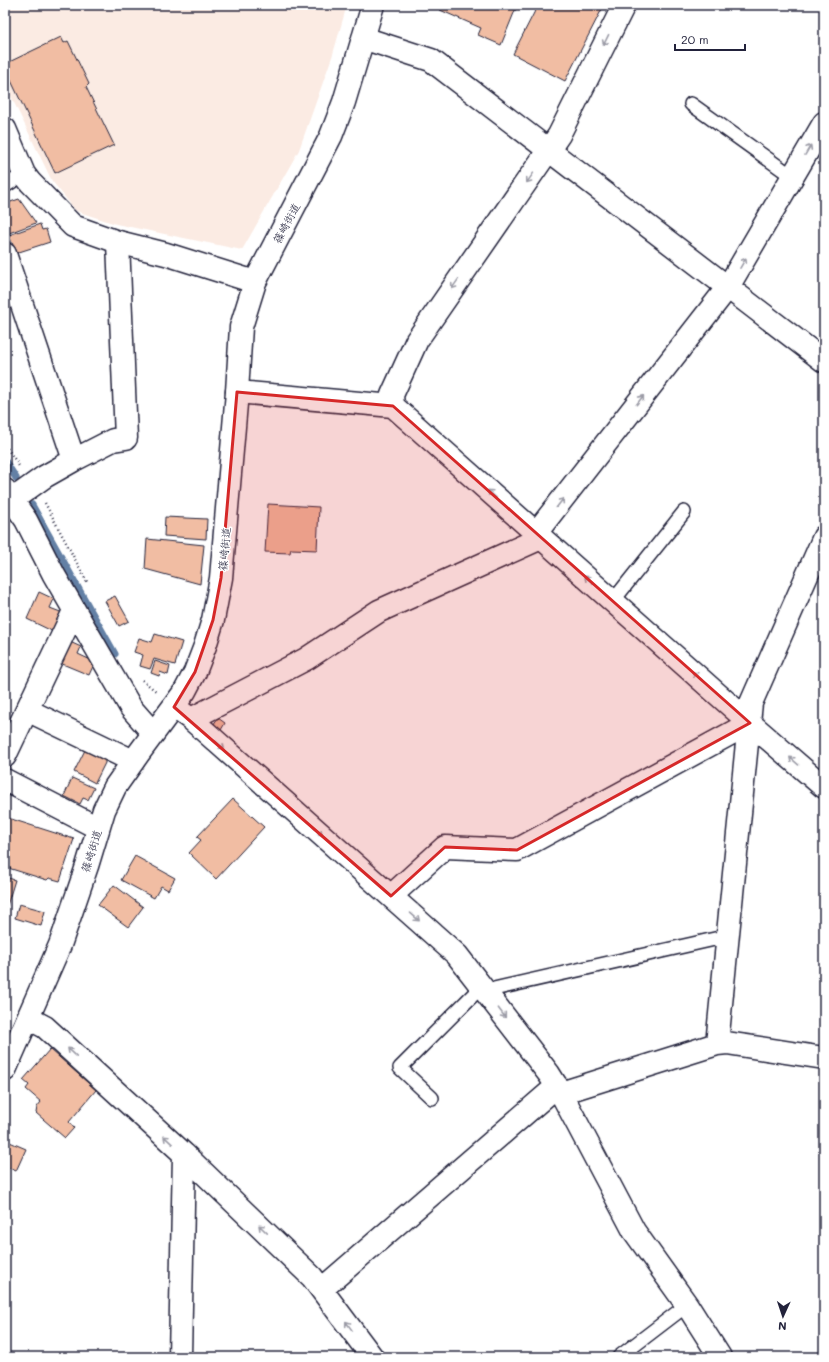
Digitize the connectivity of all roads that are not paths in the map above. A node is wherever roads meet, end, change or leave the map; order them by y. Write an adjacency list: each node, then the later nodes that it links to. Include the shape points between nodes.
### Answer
1 (373, 5): 3 (street, 篠崎街道)
2 (624, 5): 7 (street, one-way to 7, via 559,135)
3 (363, 38): 7 (street, via 430,60); 13 (street, 篠崎街道, via 331,136)
4 (691, 104): 9 (lane)
5 (824, 123): 9 (street, one-way to 5)
6 (5, 129): 8 (street)
7 (548, 150): 14 (street); 17 (street, one-way to 17, via 417,340 392,395)
8 (24, 174): 10 (lane); 11 (street, via 73,226)
9 (793, 177): 14 (street, one-way to 9)
10 (5, 186)
11 (118, 242): 13 (street); 18 (street, via 126,438 113,440)
12 (5, 254): 18 (street)
13 (255, 282): 16 (street, 篠崎街道, via 241,327)
14 (728, 287): 15 (street); 21 (street, one-way to 14)
15 (824, 361)
16 (237, 392): 17 (street); 25 (street, 篠崎街道, via 221,578 213,620 195,672)
17 (393, 406): 21 (street, one-way to 17)
18 (74, 460): 19 (street, via 33,486)
19 (8, 495): 24 (street, via 26,520)
20 (684, 512): 23 (lane)
21 (539, 536): 23 (street, one-way to 21); 25 (street, via 379,611 306,659)
22 (824, 537): 27 (street, via 751,703)
23 (613, 601): 27 (street, one-way to 23)
24 (74, 611): 26 (street); 28 (street, via 131,708)
25 (174, 706): 28 (street, 篠崎街道); 34 (street, one-way to 34)
26 (27, 710): 29 (street); 30 (street)
27 (750, 723): 32 (street, one-way to 27); 34 (street, via 517,850 445,848); 35 (street)
28 (153, 733): 30 (street, 篠崎街道)
29 (5, 756)
30 (133, 761): 33 (street, 篠崎街道, via 115,787)
31 (5, 780): 33 (street)
32 (824, 787)
33 (98, 828): 37 (street, 篠崎街道, via 60,945)
34 (390, 896): 36 (street, one-way to 36, via 457,955)
35 (728, 936): 36 (lane); 38 (street)
36 (484, 989): 41 (street, one-way to 41); 42 (lane, via 400,1068)
37 (28, 1018): 40 (street, 篠崎街道); 43 (street, one-way to 37, via 45,1027)
38 (717, 1044): 39 (street, via 727,1043); 41 (street)
39 (824, 1058)
40 (5, 1070)
41 (559, 1090): 44 (street); 45 (street, via 634,1231)
42 (432, 1098)
43 (184, 1154): 44 (street, one-way to 43); 46 (street)
44 (322, 1289): 47 (street, one-way to 44)
45 (687, 1305): 48 (lane); 49 (street)
46 (180, 1357)
47 (372, 1357)
48 (619, 1357)
49 (720, 1357)

